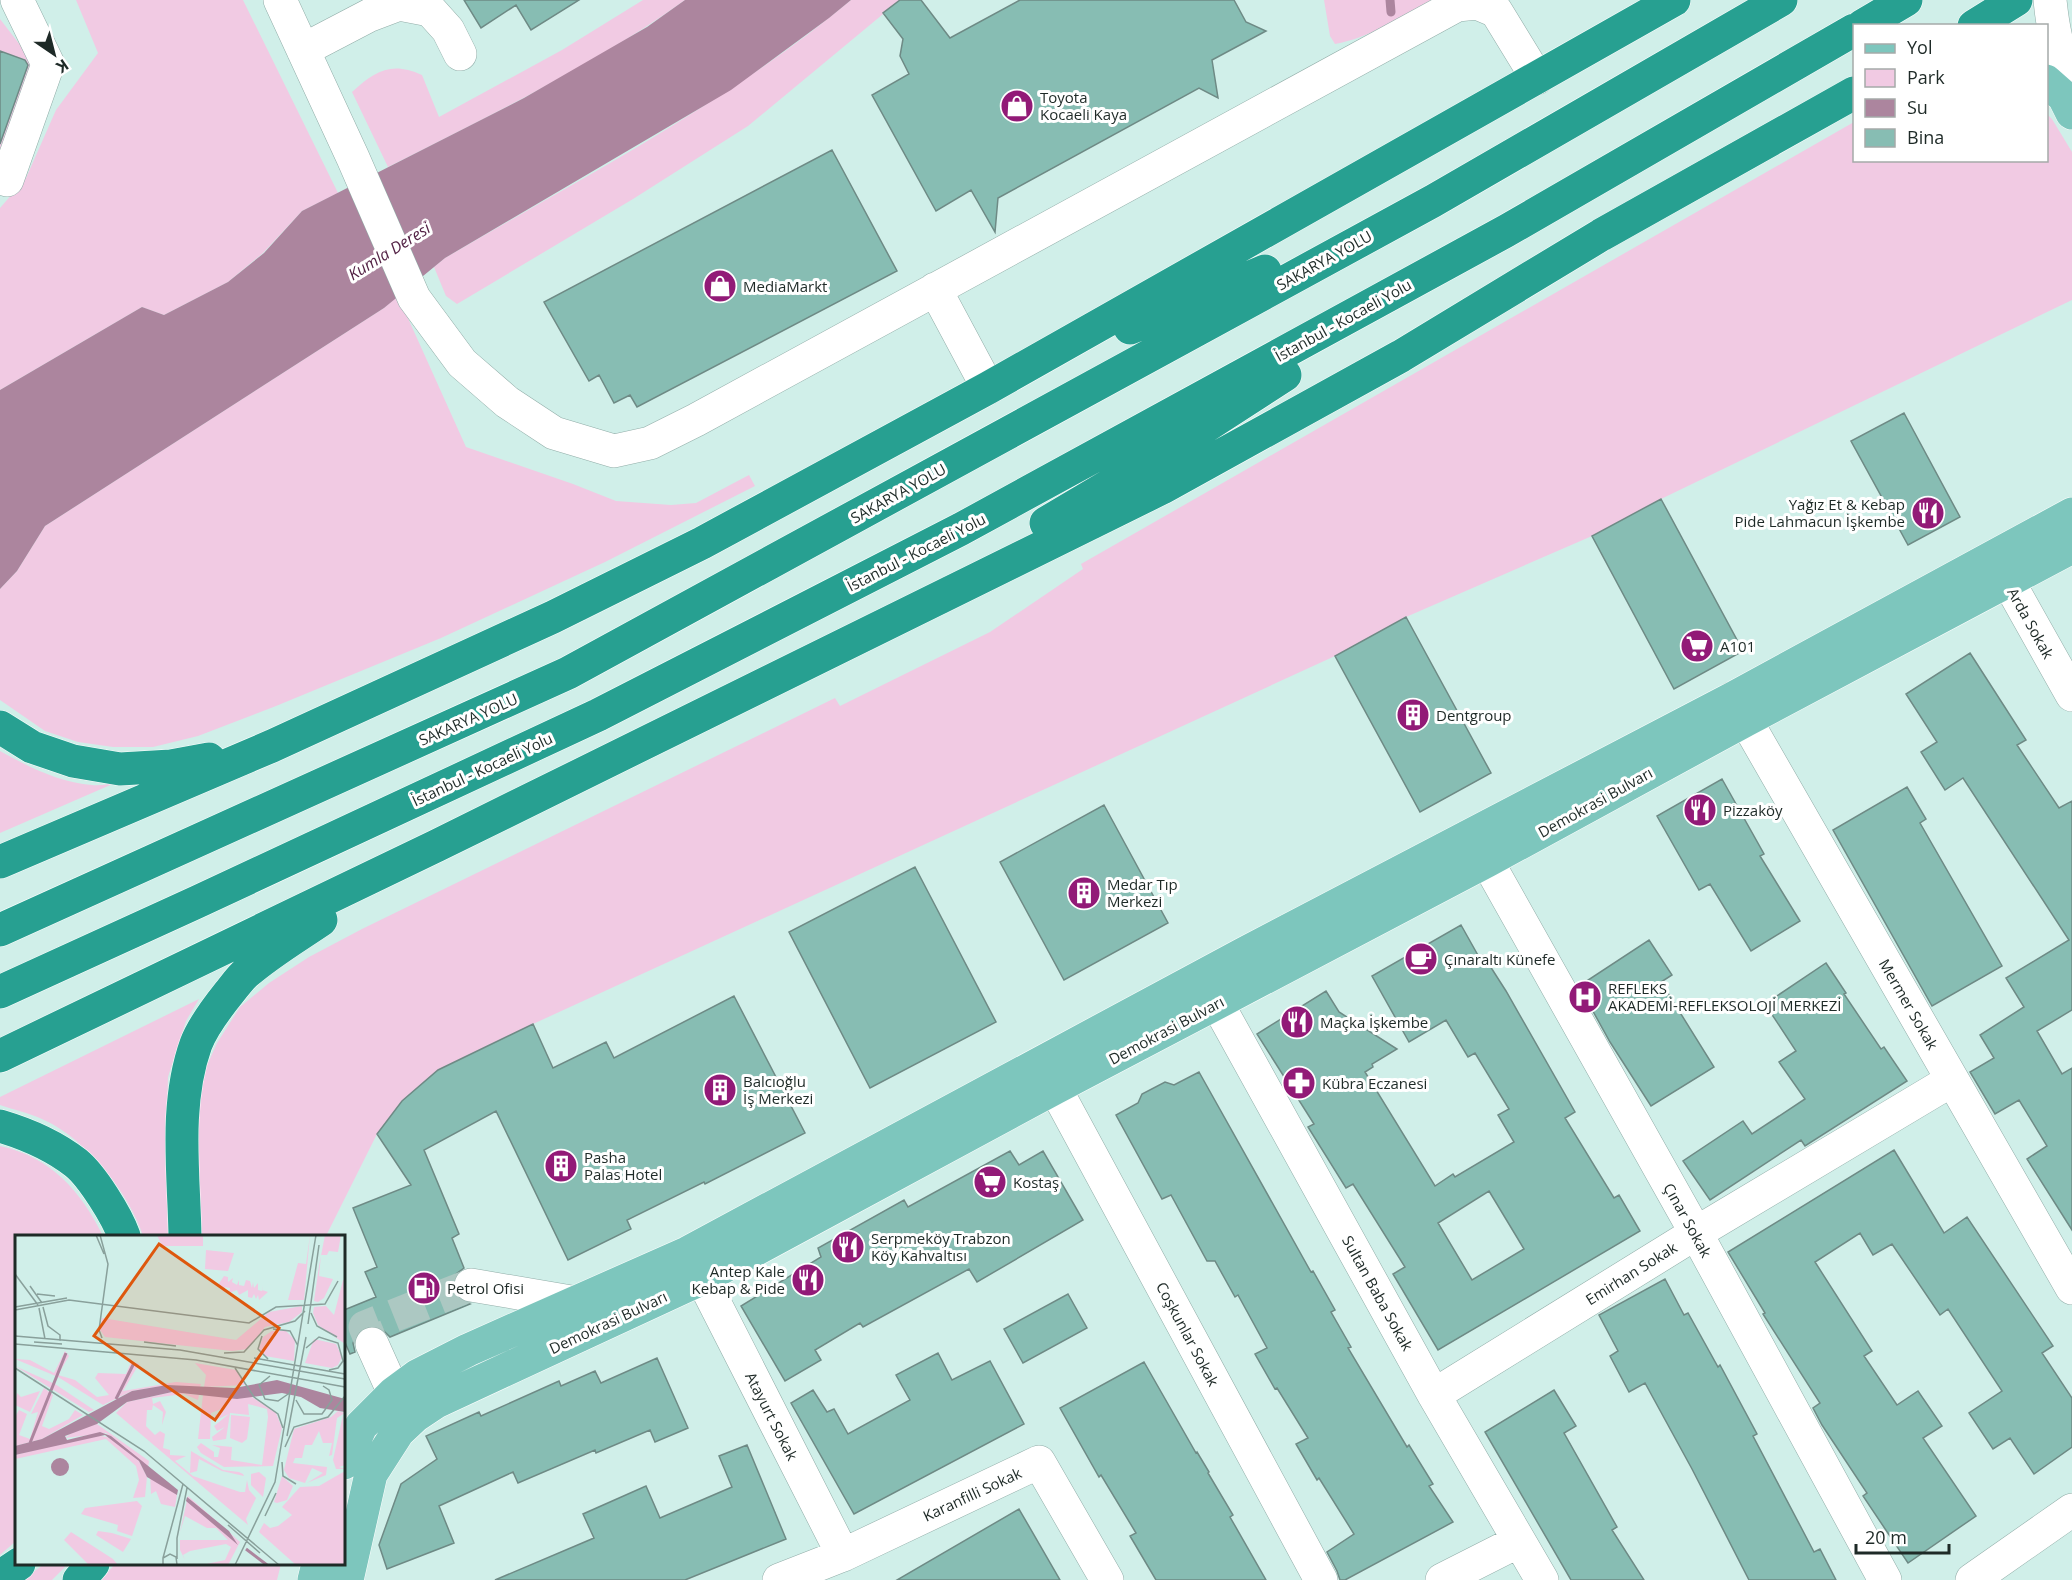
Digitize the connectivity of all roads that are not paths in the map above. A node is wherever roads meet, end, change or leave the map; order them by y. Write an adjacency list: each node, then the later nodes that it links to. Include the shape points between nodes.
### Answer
1 (17, 0): 19 (street, via 48,64)
2 (280, 0): 12 (street)
3 (1674, 0): 14 (highway)
4 (1906, 0): 8 (highway)
5 (2016, 0): 9 (highway)
6 (2050, 0): 10 (street)
7 (1776, 3): 20 (highway, SAKARYA YOLU)
8 (1865, 24)
9 (1977, 24)
10 (2057, 30): 15 (street, via 2063,62)
11 (1853, 31): 21 (highway, İstanbul - Kocaeli Yolu)
12 (303, 50): 13 (street, via 399,4 430,10 448,30); 22 (street, via 414,298 462,363 507,402 554,433 614,451 650,443)
13 (460, 54)
14 (1537, 78): 22 (street, via 1496,11 1477,3 1457,5); 23 (highway)
15 (2072, 78)
16 (2048, 83): 18 (main road, via 2064,97)
17 (1853, 94): 27 (highway, via 1601,235 1401,356 1162,488)
18 (2072, 113)
19 (7, 180)
20 (1433, 201): 23 (highway); 35 (highway, SAKARYA YOLU, via 568,673)
21 (1506, 231): 27 (highway, via 1166,452); 37 (highway, İstanbul - Kocaeli Yolu, via 961,529 598,715)
22 (935, 289): 23 (street)
23 (988, 388): 31 (highway, via 702,543)
24 (2072, 514): 26 (main road, Demokrasi Bulvarı)
25 (2072, 547): 26 (main road, Demokrasi Bulvarı)
26 (2002, 568): 28 (street, Arda Sokak); 29 (main road, Demokrasi Bulvarı)
27 (820, 657): 32 (highway)
28 (2072, 695)
29 (1739, 709): 33 (main road, Demokrasi Bulvarı); 40 (street, Mermer Sokak)
30 (0, 727): 31 (highway, via 32,747 73,761 120,769 171,766)
31 (272, 746): 34 (highway)
32 (436, 846): 38 (highway); 44 (highway, via 276,950 244,975 208,1020 196,1043 185,1093)
33 (1481, 847): 36 (main road, Demokrasi Bulvarı); 42 (street, Çınar Sokak)
34 (0, 862)
35 (0, 930)
36 (1211, 990): 39 (main road, Demokrasi Bulvarı); 51 (street, Sultan Baba Sokak)
37 (0, 992)
38 (0, 1056)
39 (1049, 1075): 45 (main road, Demokrasi Bulvarı); 65 (street, Coşkunlar Sokak)
40 (1953, 1080): 42 (street, Emirhan Sokak); 47 (street, Mermer Sokak)
41 (0, 1126): 43 (highway, via 25,1133 77,1164 110,1207)
42 (1696, 1233): 51 (street, Emirhan Sokak); 68 (street, Çınar Sokak)
43 (124, 1235)
44 (185, 1235)
45 (694, 1266): 48 (main road, Demokrasi Bulvarı); 55 (street, Atayurt Sokak); 62 (main road, Demokrasi Bulvarı, via 415,1416 398,1432 371,1474)
46 (471, 1285): 48 (street)
47 (2072, 1288)
48 (577, 1303): 50 (main road, Demokrasi Bulvarı, via 447,1360)
49 (372, 1344): 50 (street)
50 (394, 1393): 52 (main road, Demokrasi Bulvarı, via 362,1426)
51 (1434, 1395): 54 (street, Sultan Baba Sokak)
52 (345, 1461)
53 (2072, 1510): 69 (street)
54 (1519, 1541): 66 (street); 67 (street, Sultan Baba Sokak)
55 (843, 1555): 63 (street, Karanfilli Sokak); 64 (street, Karanfilli Sokak, via 1039,1462)
56 (15, 1565): 59 (highway)
57 (91, 1565): 60 (highway)
58 (318, 1565): 61 (main road)
59 (0, 1577)
60 (79, 1580)
61 (314, 1580)
62 (347, 1580)
63 (779, 1580)
64 (1107, 1580)
65 (1321, 1580)
66 (1442, 1580)
67 (1542, 1580)
68 (1885, 1580)
69 (1972, 1580)

